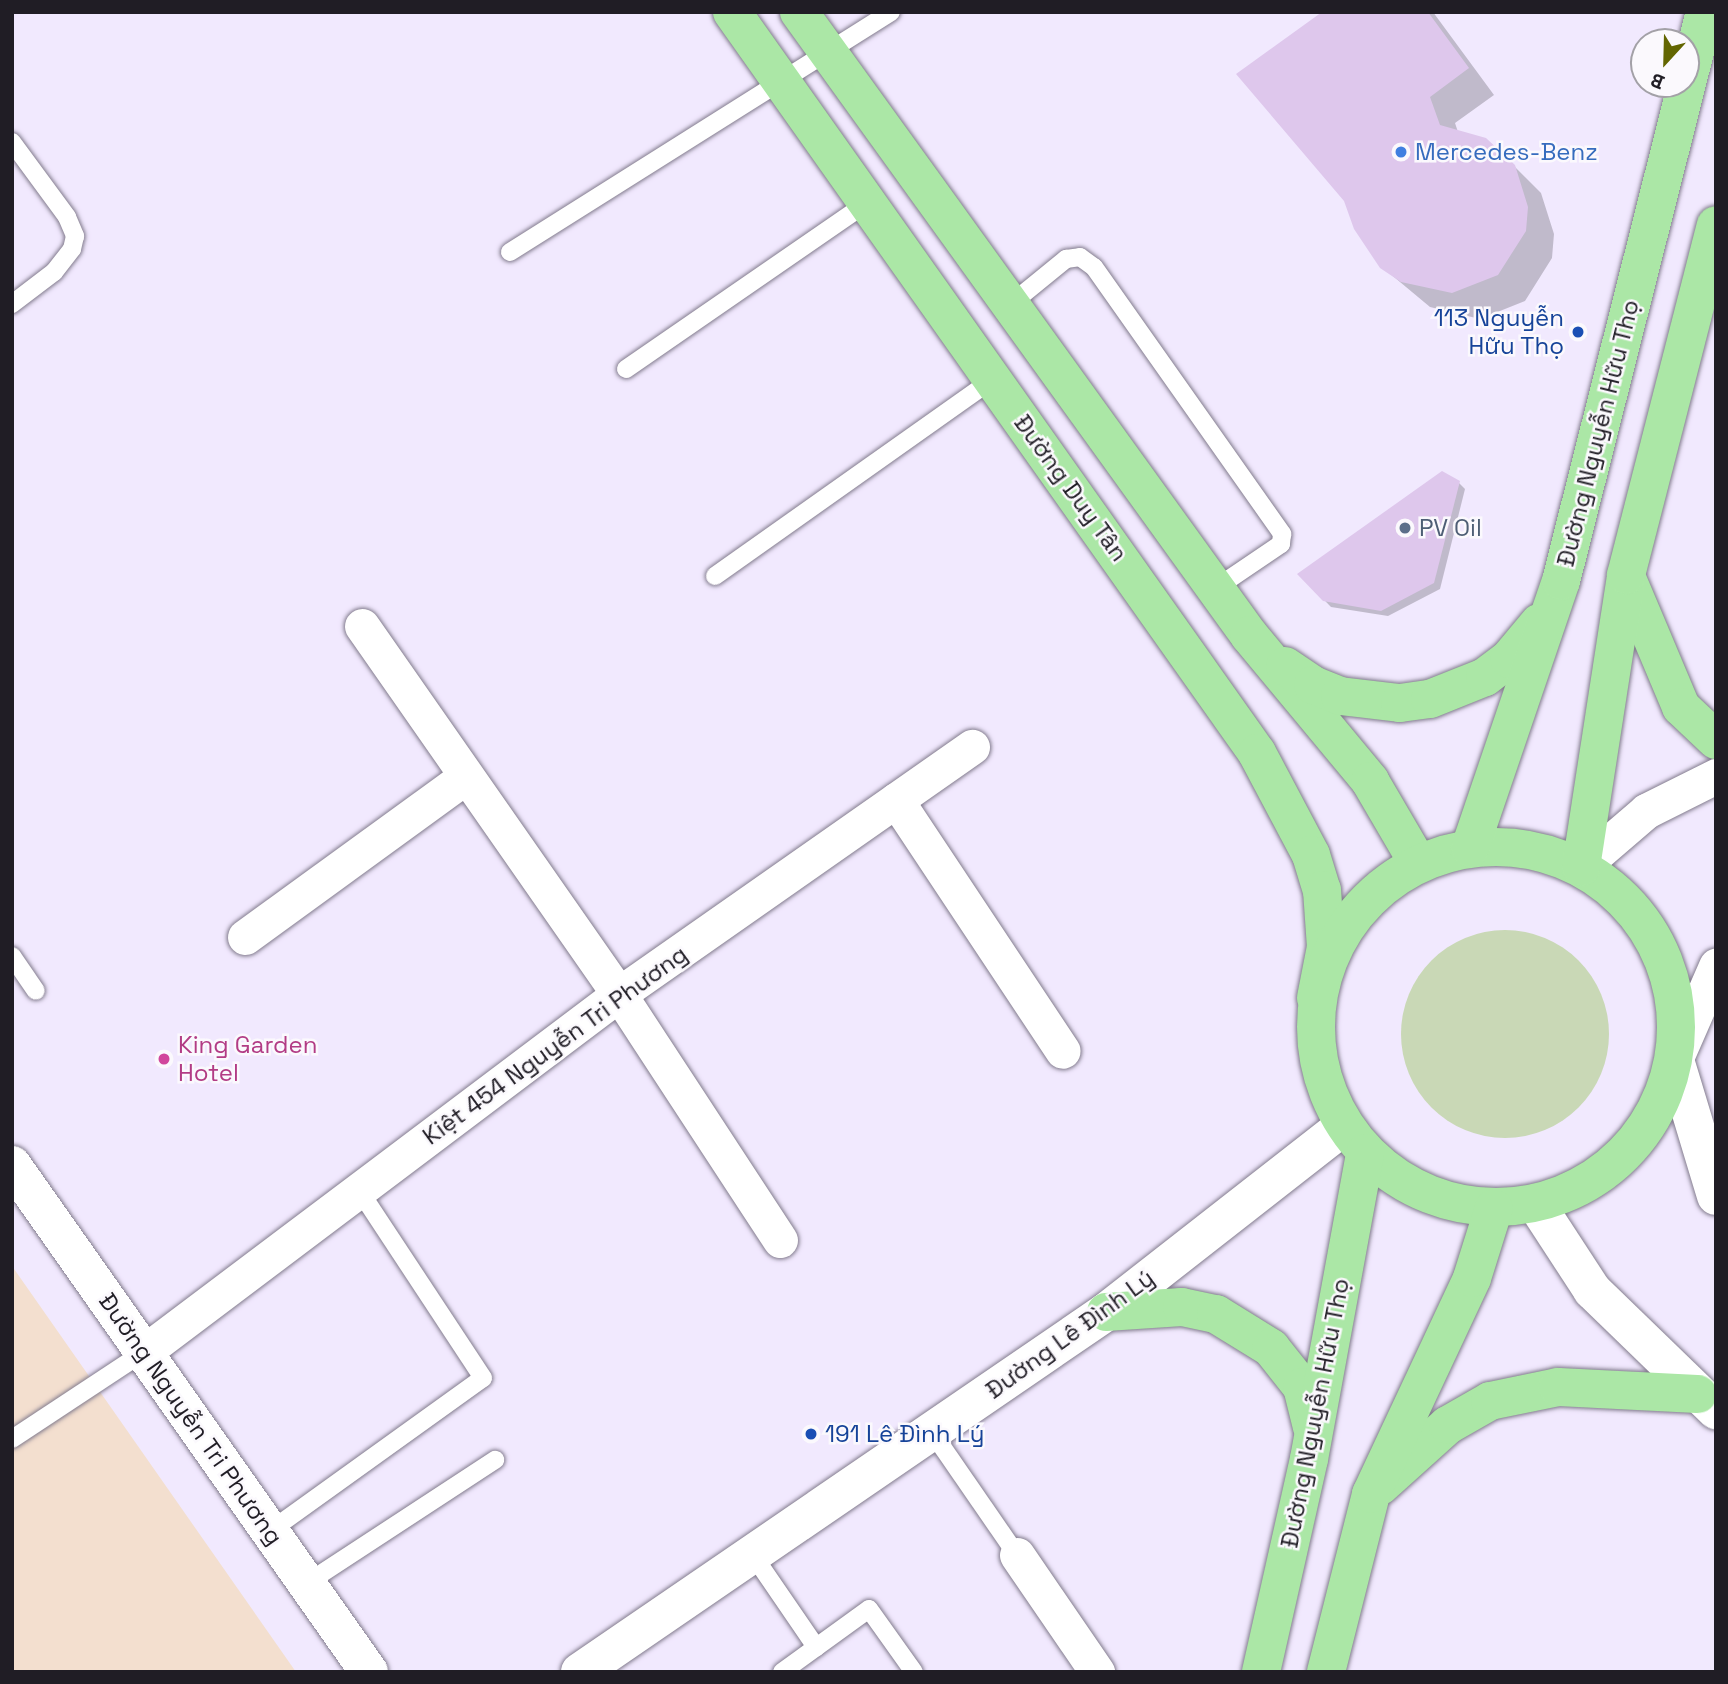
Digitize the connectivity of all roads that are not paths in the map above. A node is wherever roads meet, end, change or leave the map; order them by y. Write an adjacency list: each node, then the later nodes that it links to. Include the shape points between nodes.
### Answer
1 (732, 12): 6 (main road, Đường Duy Tân)
2 (799, 12): 5 (main road)
3 (891, 12): 5 (lane)
4 (1705, 12): 17 (main road, Đường Nguyễn Hữu Thọ)
5 (829, 55): 6 (lane); 11 (main road)
6 (782, 82): 8 (main road, Đường Duy Tân); 10 (lane)
7 (12, 142): 12 (lane, via 67,217 75,236 72,249 54,272)
8 (865, 204): 13 (lane); 14 (main road, Đường Duy Tân)
9 (1716, 225): 15 (main road)
10 (510, 251)
11 (1012, 303): 18 (main road); 18 (lane, via 1066,260 1080,257 1094,267 1282,534 1280,544)
12 (12, 304)
13 (626, 369)
14 (993, 379): 16 (lane); 34 (main road, Đường Duy Tân, via 1225,703 1293,819 1322,890 1326,947)
15 (1626, 575): 21 (main road, via 1681,707); 28 (main road)
16 (715, 576)
17 (1560, 581): 20 (main road, via 1548,610 1509,659 1485,677 1430,699 1380,702 1340,696 1313,685); 26 (main road, Đường Nguyễn Hữu Thọ)
18 (1216, 588): 20 (main road)
19 (362, 626): 24 (street)
20 (1249, 635): 27 (main road, via 1370,781)
21 (1716, 740)
22 (972, 747): 25 (street, Kiệt 454 Nguyễn Tri Phương)
23 (1716, 776): 28 (street, via 1646,811)
24 (464, 778): 29 (street); 33 (street)
25 (896, 800): 33 (street, Kiệt 454 Nguyễn Tri Phương); 35 (street)
26 (1470, 848): 27 (main road); 28 (main road, via 1514,847)
27 (1418, 863): 34 (main road, via 1381,886 1350,918 1328,956)
28 (1581, 867): 36 (main road, via 1616,892 1645,925 1666,964 1676,1011)
29 (246, 937)
30 (12, 956): 32 (lane)
31 (1716, 966): 36 (street)
32 (36, 991)
33 (619, 994): 39 (street, Kiệt 454 Nguyễn Tri Phương); 43 (street)
34 (1316, 998): 37 (main road, via 1314,1043 1324,1086)
35 (1063, 1051)
36 (1675, 1060): 40 (street); 41 (main road, via 1662,1100 1641,1137 1611,1167 1576,1190)
37 (1355, 1140): 42 (main road, via 1403,1182 1446,1201); 44 (street, Đường Lê Đình Lý); 48 (main road, Đường Nguyễn Hữu Thọ)
38 (14, 1170): 45 (street, Đường Nguyễn Tri Phương)
39 (359, 1190): 45 (street, Kiệt 454 Nguyễn Tri Phương); 52 (lane, via 483,1378)
40 (1716, 1196)
41 (1536, 1204): 42 (main road); 46 (street, via 1592,1290)
42 (1494, 1208): 51 (main road, via 1472,1278)
43 (780, 1240)
44 (1105, 1312): 47 (street, Đường Lê Đình Lý); 48 (main road, via 1182,1307 1216,1314 1279,1358 1302,1387)
45 (144, 1352): 49 (lane); 52 (street, Đường Nguyễn Tri Phương)
46 (1707, 1402): 51 (main road, via 1558,1387 1490,1401 1448,1425)
47 (932, 1432): 53 (street, Đường Lê Đình Lý); 54 (lane)
48 (1314, 1434): 62 (main road, Đường Nguyễn Hữu Thọ)
49 (12, 1439)
50 (495, 1460): 55 (lane)
51 (1371, 1494): 63 (main road)
52 (270, 1531): 55 (street, Đường Nguyễn Tri Phương)
53 (753, 1555): 56 (lane); 58 (street, Đường Lê Đình Lý)
54 (1017, 1555): 61 (street)
55 (307, 1583): 57 (street, Đường Nguyễn Tri Phương)
56 (816, 1647): 59 (lane); 60 (lane, via 869,1609)
57 (369, 1672)
58 (580, 1672)
59 (782, 1672)
60 (914, 1672)
61 (1097, 1672)
62 (1261, 1672)
63 (1326, 1672)

